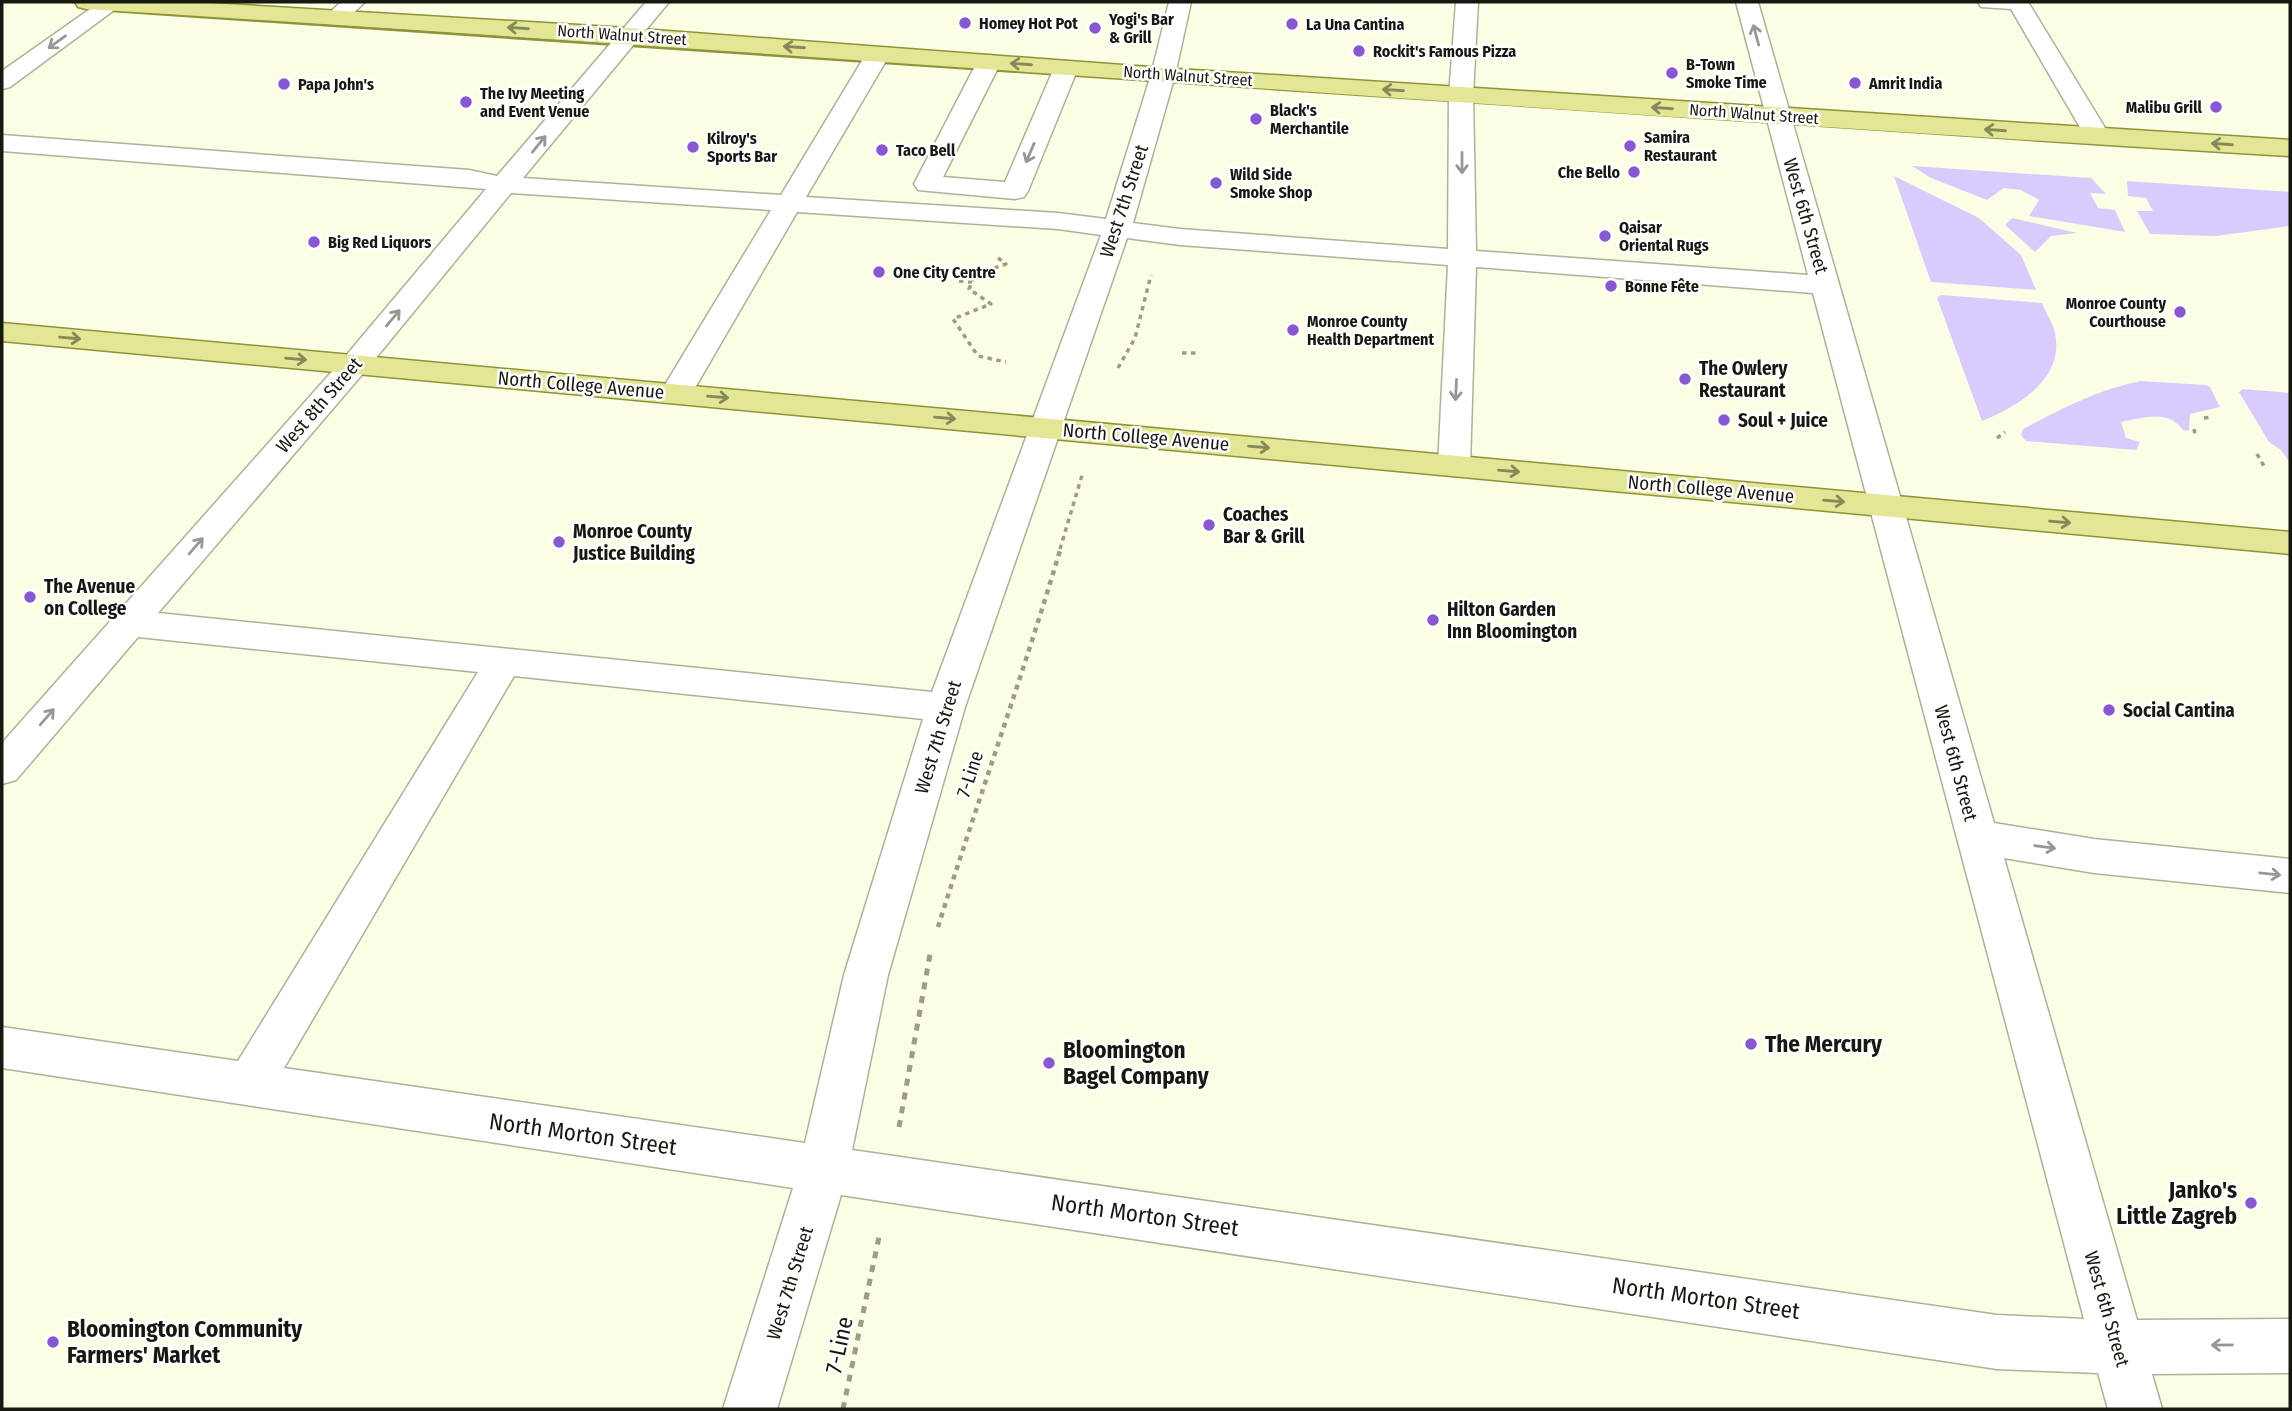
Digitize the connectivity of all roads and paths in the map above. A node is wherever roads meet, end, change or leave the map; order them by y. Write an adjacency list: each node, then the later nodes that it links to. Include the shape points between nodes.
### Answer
1 (86, 2): 2 (main road, North Walnut Street)
2 (113, 2): 9 (main road, North Walnut Street); 15 (street, one-way to 15)
3 (659, 2): 10 (street, West 8th Street)
4 (1180, 2): 14 (street, West 7th Street)
5 (1468, 2): 16 (street)
6 (1747, 2): 17 (street, West 6th Street, one-way to 6)
7 (1989, 2): 8 (street)
8 (2017, 3): 18 (street)
9 (346, 9): 10 (main road, North Walnut Street, one-way to 9)
10 (628, 35): 11 (main road, North Walnut Street, one-way to 10); 21 (street, West 8th Street, one-way to 10)
11 (878, 54): 12 (main road, North Walnut Street); 22 (street)
12 (989, 62): 13 (main road, North Walnut Street, one-way to 12); 13 (street, one-way to 12, via 1015,191 927,184)
13 (1066, 68): 14 (main road, North Walnut Street)
14 (1163, 75): 16 (main road, North Walnut Street, one-way to 14); 23 (street, West 7th Street)
15 (2, 82)
16 (1461, 95): 17 (main road, North Walnut Street, one-way to 16); 24 (street, one-way to 24)
17 (1779, 116): 18 (main road, North Walnut Street, one-way to 17); 28 (street, West 6th Street)
18 (2097, 136): 20 (main road, North Walnut Street, one-way to 18)
19 (2, 143): 21 (street, via 469,178)
20 (2290, 148)
21 (505, 186): 22 (street); 33 (street, West 8th Street, one-way to 21)
22 (791, 202): 23 (street); 34 (street)
23 (1117, 229): 24 (street); 37 (street, West 7th Street)
24 (1462, 256): 28 (street); 41 (street, one-way to 41)
25 (997, 257): 27 (path, via 1006,264 975,275)
26 (959, 281): 27 (path)
27 (972, 282): 32 (path, via 969,289 991,304 953,319 978,356)
28 (1825, 285): 44 (street, West 6th Street)
29 (2, 332): 33 (main road, North College Avenue, one-way to 33)
30 (1182, 353): 31 (path)
31 (1200, 353)
32 (1006, 362)
33 (355, 364): 34 (main road, North College Avenue); 46 (street, West 8th Street, one-way to 33)
34 (676, 393): 37 (main road, North College Avenue, one-way to 37)
35 (2212, 417): 36 (path)
36 (2204, 418)
37 (1044, 427): 41 (main road, North College Avenue, one-way to 41); 48 (street, West 7th Street)
38 (2005, 432): 39 (path)
39 (1997, 438)
40 (2257, 454): 42 (path)
41 (1454, 466): 44 (main road, North College Avenue, one-way to 44)
42 (2265, 468)
43 (1079, 487): 53 (path, 7-Line, via 931,949)
44 (1885, 506): 45 (main road, North College Avenue, one-way to 45); 50 (street, West 6th Street)
45 (2290, 543)
46 (128, 624): 47 (street); 49 (street, West 8th Street, one-way to 46)
47 (504, 661): 48 (street); 54 (street)
48 (946, 706): 55 (street, West 7th Street, via 866,975)
49 (2, 769)
50 (1977, 837): 51 (street, one-way to 51, via 2094,856); 58 (street, West 6th Street)
51 (2290, 876)
52 (2, 1048): 54 (street, North Morton Street)
53 (909, 1075)
54 (250, 1085): 55 (street, North Morton Street)
55 (823, 1170): 58 (street, North Morton Street, via 1997,1342); 59 (street, West 7th Street)
56 (869, 1288): 60 (path, 7-Line)
57 (2290, 1346): 58 (street, North Morton Street, one-way to 58)
58 (2118, 1347): 61 (street, West 6th Street)
59 (750, 1409)
60 (843, 1409)
61 (2135, 1409)

